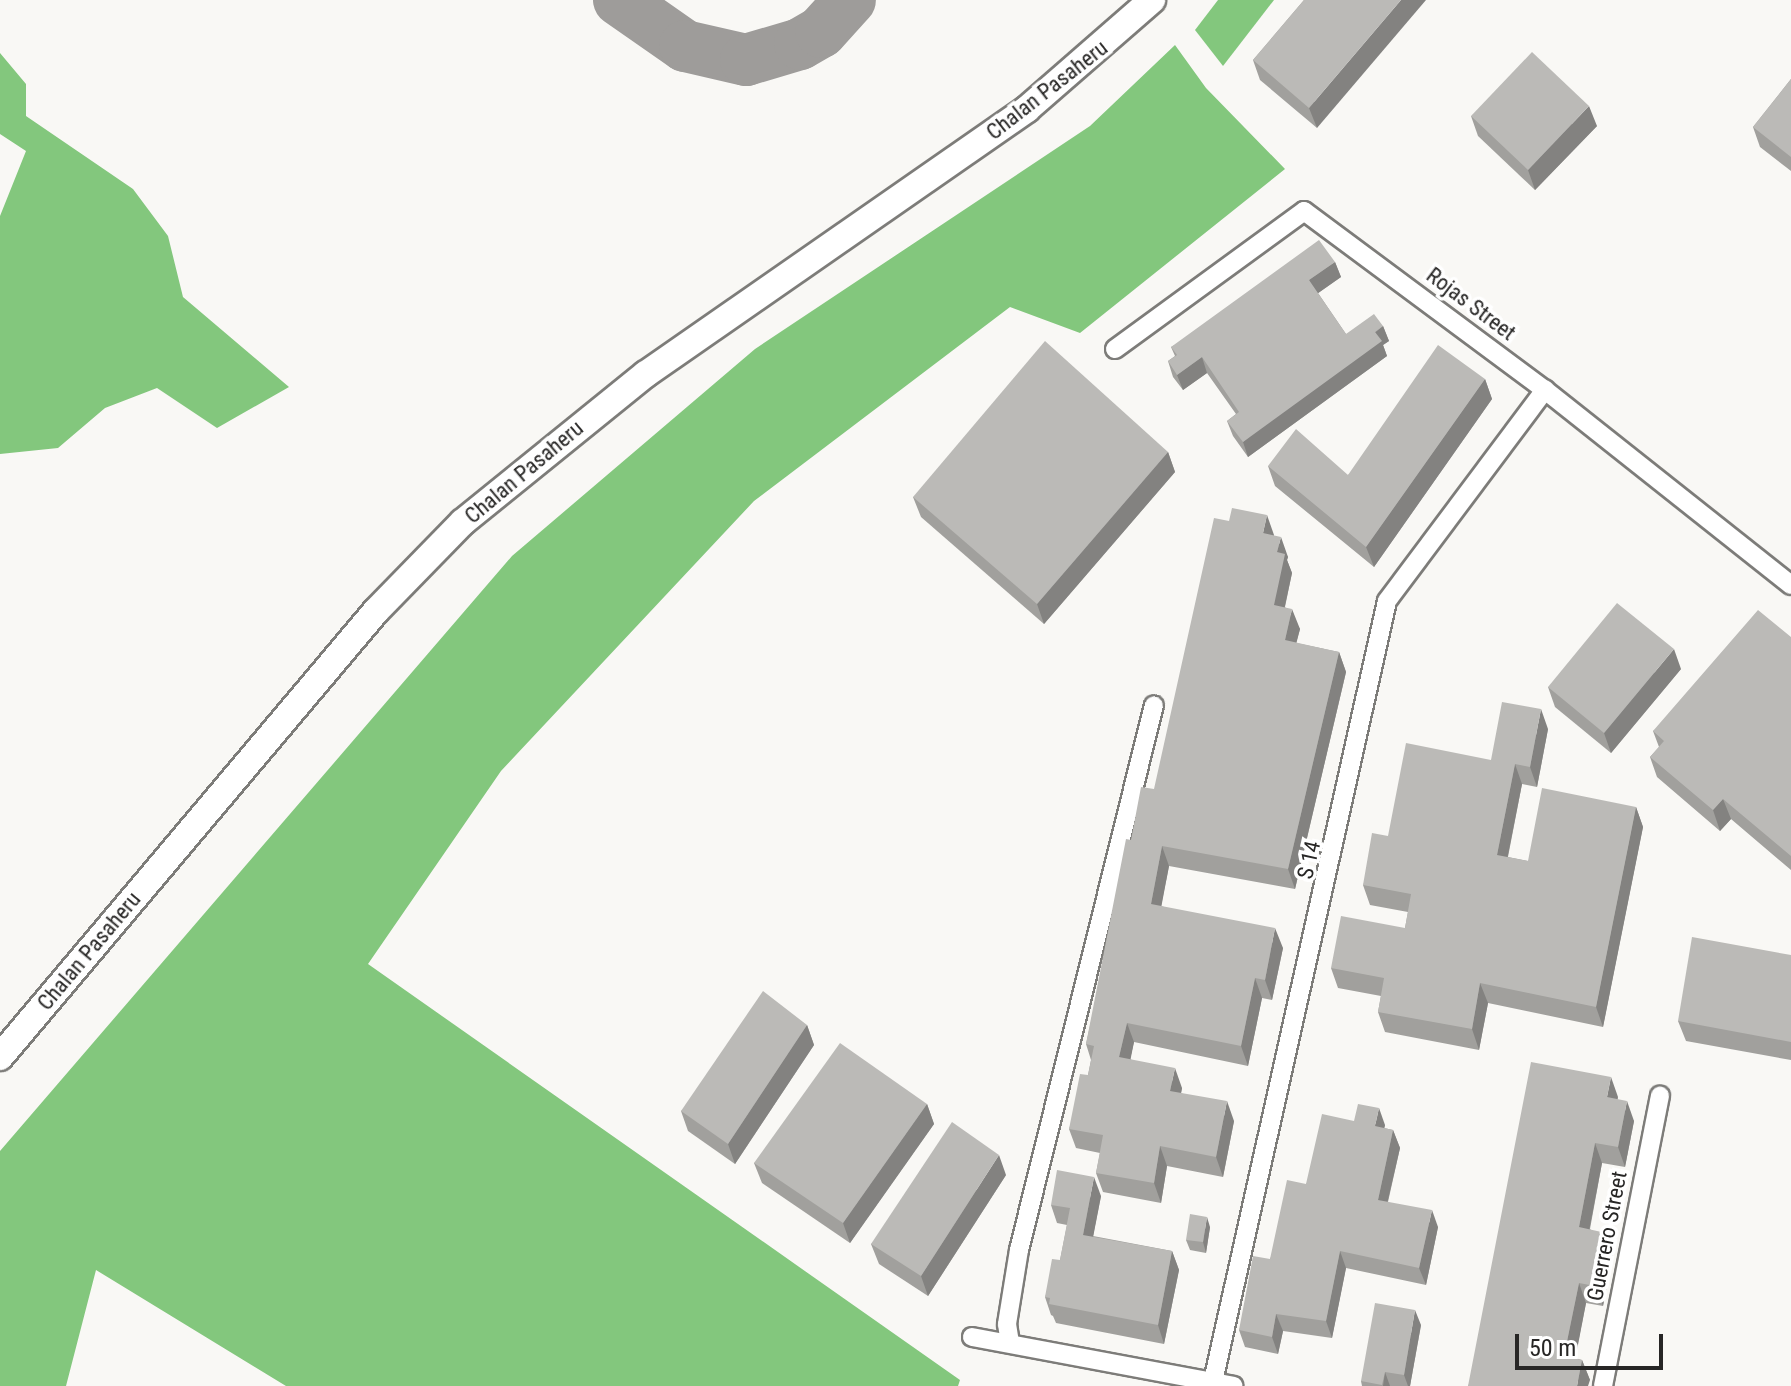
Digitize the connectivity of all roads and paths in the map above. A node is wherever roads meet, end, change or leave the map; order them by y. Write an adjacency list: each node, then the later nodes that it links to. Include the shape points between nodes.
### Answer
1 (1152, 0): 6 (main road, Chalan Pasaheru, via 1027,109 612,399 463,522 376,611)
2 (1115, 349): 3 (street, Rojas Street, via 1304,211)
3 (1545, 390): 4 (street, Rojas Street); 10 (street, S 14, via 1387,601)
4 (1791, 585)
5 (1154, 705): 9 (street, via 1019,1250 1007,1324)
6 (0, 1057)
7 (1660, 1096): 12 (street, Guerrero Street)
8 (972, 1337): 9 (street)
9 (1010, 1343): 10 (street)
10 (1213, 1384): 11 (street)
11 (1233, 1386)
12 (1603, 1386)

